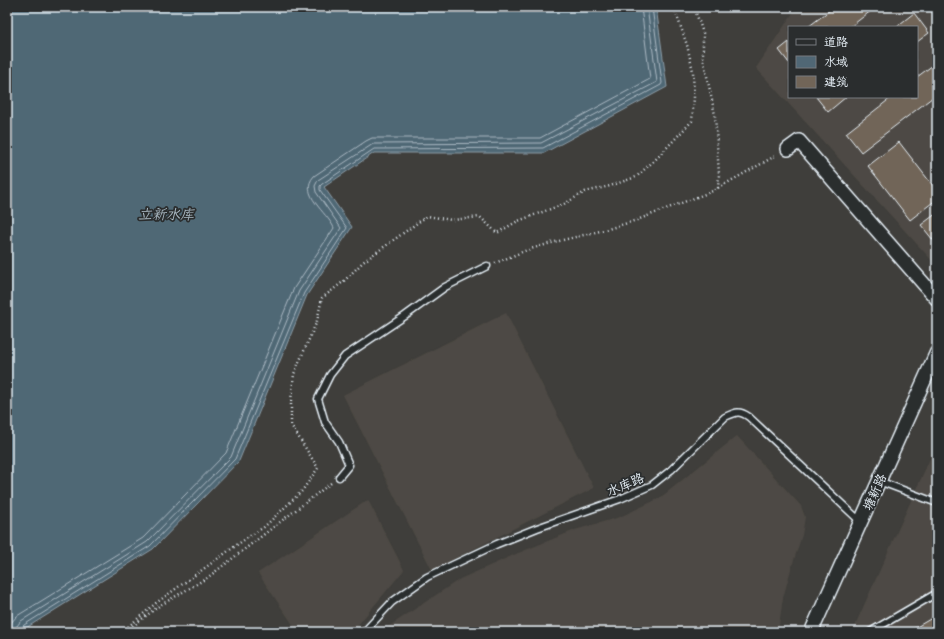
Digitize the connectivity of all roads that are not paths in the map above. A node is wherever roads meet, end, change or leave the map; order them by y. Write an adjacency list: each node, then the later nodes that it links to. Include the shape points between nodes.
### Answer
1 (934, 7): 2 (lane)
2 (937, 10)
3 (788, 148): 5 (street, via 799,141)
4 (487, 266): 7 (lane, via 444,287 345,356 330,375 318,399 325,422 339,442 349,465)
5 (937, 299)
6 (937, 352): 8 (street, 塘新路)
7 (339, 477)
8 (879, 481): 9 (lane); 10 (street, 塘新路)
9 (937, 503)
10 (861, 522): 12 (lane, 水库路, via 749,417 743,412 735,412 725,417 652,485 497,544 427,577 392,602); 13 (street, 塘新路)
11 (937, 593): 14 (lane)
12 (364, 632)
13 (813, 632)
14 (870, 632)

